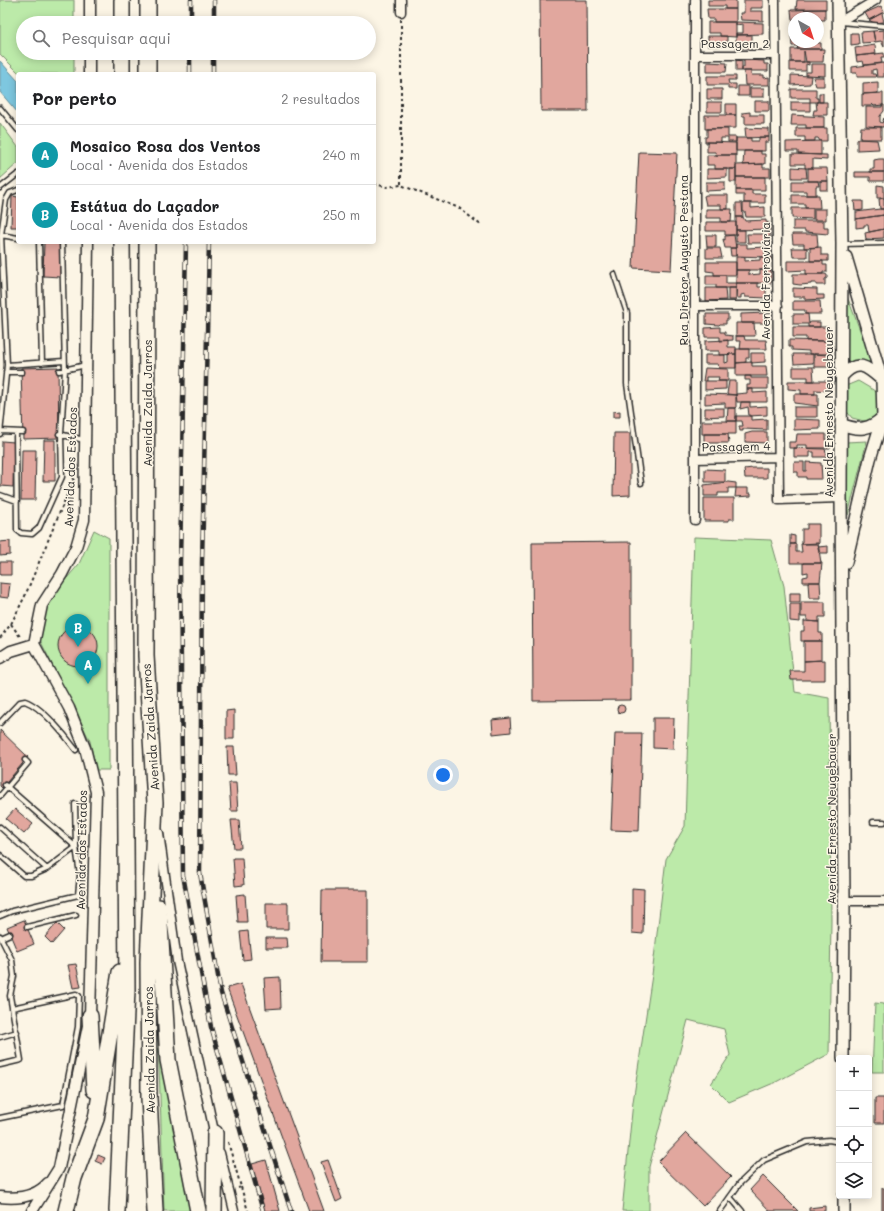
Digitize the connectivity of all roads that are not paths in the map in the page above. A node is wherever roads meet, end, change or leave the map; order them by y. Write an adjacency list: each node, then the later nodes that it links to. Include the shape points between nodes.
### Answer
1 (90, 0): 10 (street)
2 (122, 0): 11 (highway)
3 (148, 0): 12 (highway)
4 (401, 0): 9 (street)
5 (695, 0): 15 (street, Rua Diretor Augusto Pestana)
6 (775, 0): 16 (street, Avenida Ferroviária)
7 (838, 0): 13 (main road, Avenida Ernesto Neugebauer)
8 (876, 0): 13 (street)
9 (401, 12)
10 (90, 16)
11 (122, 16)
12 (148, 16)
13 (838, 22): 14 (lane); 36 (main road, Avenida Ernesto Neugebauer)
14 (884, 26)
15 (695, 55): 16 (street, Passagem 2); 39 (street, Rua Diretor Augusto Pestana)
16 (775, 55): 40 (street, Avenida Ferroviária)
17 (89, 60): 20 (street)
18 (122, 60): 21 (highway)
19 (148, 60): 22 (highway)
20 (89, 72)
21 (122, 72)
22 (148, 72)
23 (0, 108): 24 (lane)
24 (16, 128)
25 (16, 176): 26 (lane)
26 (0, 188)
27 (16, 191): 28 (lane, via 10,193 6,200)
28 (1, 235): 29 (lane); 37 (lane)
29 (16, 238)
30 (884, 243): 36 (lane)
31 (39, 244): 42 (lane)
32 (62, 244): 41 (lane)
33 (88, 244): 43 (street, Avenida dos Estados)
34 (122, 244): 88 (highway, Avenida Zaida Jarros)
35 (147, 244): 74 (highway, Avenida Zaida Jarros, via 146,656)
36 (842, 244): 49 (main road, Avenida Ernesto Neugebauer); 50 (main road, Avenida Ernesto Neugebauer)
37 (1, 255): 44 (lane)
38 (614, 274): 61 (lane, via 627,313 627,384)
39 (695, 306): 40 (street); 60 (street, Rua Diretor Augusto Pestana)
40 (778, 306): 59 (street, Avenida Ferroviária)
41 (64, 361): 42 (lane); 45 (lane)
42 (42, 363): 44 (lane)
43 (86, 365): 45 (lane); 58 (street, Avenida dos Estados)
44 (7, 366): 47 (lane)
45 (65, 370): 46 (lane); 57 (lane)
46 (59, 371)
47 (6, 372): 48 (lane); 51 (lane)
48 (22, 372)
49 (842, 376): 50 (main road, via 848,369 861,366); 53 (main road, Avenida Ernesto Neugebauer)
50 (883, 380): 52 (main road, Avenida Ernesto Neugebauer)
51 (1, 411): 54 (lane)
52 (884, 416): 53 (main road, via 868,429 857,429); 66 (main road, Avenida Ernesto Neugebauer, via 870,459)
53 (841, 424): 63 (main road, Avenida Ernesto Neugebauer)
54 (0, 432): 55 (lane)
55 (16, 432): 56 (lane); 64 (lane)
56 (23, 432)
57 (60, 434): 58 (lane); 64 (lane, via 62,477 39,528 32,534 21,534 17,530)
58 (84, 440): 67 (street, Avenida dos Estados, via 84,520 81,534 62,574 42,605)
59 (778, 458): 60 (street, Passagem 4); 63 (street, Avenida Ferroviária, via 779,500)
60 (695, 459): 65 (street, Rua Diretor Augusto Pestana)
61 (641, 484)
62 (0, 495): 64 (lane)
63 (841, 498): 66 (main road, Avenida Ernesto Neugebauer)
64 (17, 501)
65 (696, 520)
66 (842, 580): 82 (main road, Avenida Ernesto Neugebauer)
67 (30, 645): 68 (street, via 11,651); 91 (street, Avenida dos Estados, via 69,708 90,763 96,792)
68 (0, 658)
69 (0, 724): 70 (lane, via 20,702 25,701 38,709 66,736)
70 (76, 750)
71 (27, 761): 72 (lane)
72 (6, 786): 73 (lane); 79 (lane)
73 (0, 796)
74 (155, 803): 98 (street, via 177,961); 109 (highway, Avenida Zaida Jarros, via 148,962 149,1098); 110 (highway, via 168,1060)
75 (75, 804): 79 (lane)
76 (873, 822): 77 (lane)
77 (884, 822)
78 (0, 826): 81 (lane)
79 (76, 847): 81 (lane); 85 (lane, via 80,875 78,895)
80 (0, 855): 81 (lane, via 24,876 32,876)
81 (47, 869)
82 (844, 901): 83 (street); 94 (main road, Avenida Ernesto Neugebauer)
83 (884, 901)
84 (76, 915): 86 (lane)
85 (0, 916)
86 (27, 927)
87 (10, 934): 89 (lane)
88 (126, 936): 97 (highway); 108 (highway, Avenida Zaida Jarros, via 127,990)
89 (0, 937): 90 (lane, via 12,960)
90 (12, 1008): 92 (lane); 96 (lane, via 76,994 79,996 79,1020 63,1105)
91 (90, 1016): 97 (highway); 100 (street, Avenida dos Estados)
92 (17, 1032): 93 (lane); 95 (lane, via 21,1060)
93 (0, 1037)
94 (844, 1055)
95 (0, 1065)
96 (0, 1118)
97 (96, 1119): 101 (highway)
98 (214, 1133): 111 (highway); 112 (street)
99 (836, 1141): 103 (lane, via 807,1142 764,1160 740,1183)
100 (59, 1168): 102 (street, via 45,1186 32,1194 22,1197); 105 (street)
101 (74, 1178): 106 (highway); 107 (highway)
102 (0, 1197)
103 (730, 1197): 113 (lane); 114 (lane)
104 (844, 1199): 115 (main road)
105 (32, 1211)
106 (54, 1211)
107 (66, 1211)
108 (117, 1211)
109 (155, 1211)
110 (198, 1211)
111 (214, 1211)
112 (234, 1211)
113 (720, 1211)
114 (742, 1211)
115 (844, 1211)

